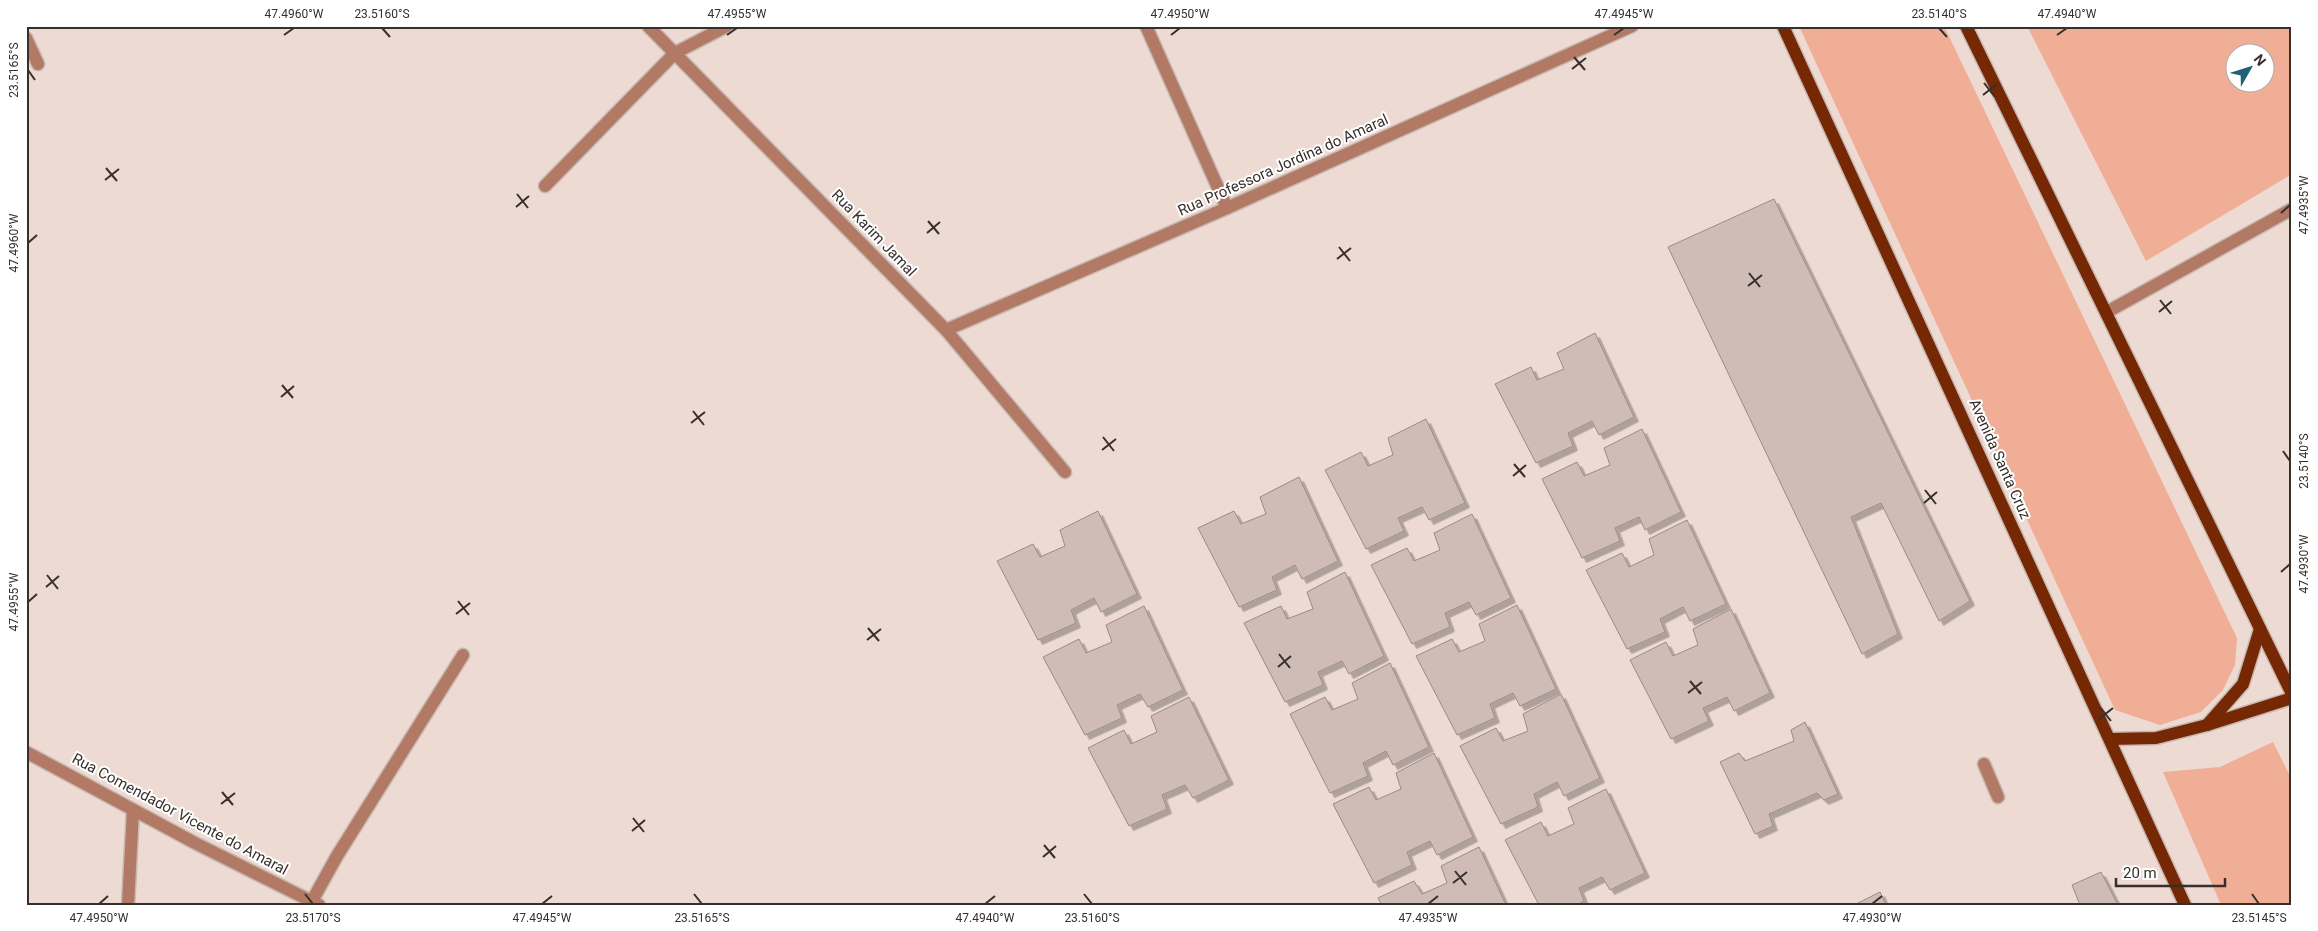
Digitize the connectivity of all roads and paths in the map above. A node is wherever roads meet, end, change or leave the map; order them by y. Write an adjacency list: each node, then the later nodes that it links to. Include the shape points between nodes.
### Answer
1 (648, 26): 8 (street, Rua Karim Jamal)
2 (727, 26): 8 (street)
3 (1146, 26): 11 (street)
4 (1632, 26): 11 (street, Rua Professora Jordina do Amaral)
5 (1783, 26): 20 (main road, Avenida Santa Cruz)
6 (1966, 26): 13 (main road)
7 (26, 38): 9 (street)
8 (675, 53): 10 (street); 14 (street, Rua Karim Jamal)
9 (38, 64)
10 (545, 186)
11 (1227, 208): 14 (street, Rua Professora Jordina do Amaral)
12 (2292, 209): 13 (street)
13 (2107, 312): 16 (main road)
14 (946, 330): 15 (street, Rua Karim Jamal)
15 (1066, 472)
16 (2260, 629): 18 (main road); 19 (main road, via 2243,684)
17 (462, 655): 25 (street, via 336,856)
18 (2292, 696): 19 (main road)
19 (2207, 725): 20 (main road, via 2156,738)
20 (2110, 739): 27 (main road, Avenida Santa Cruz)
21 (26, 752): 24 (street, Rua Comendador Vicente do Amaral)
22 (1984, 764): 23 (street)
23 (1998, 797)
24 (133, 810): 25 (street, Rua Comendador Vicente do Amaral); 26 (street)
25 (315, 903)
26 (128, 905)
27 (2186, 905)

